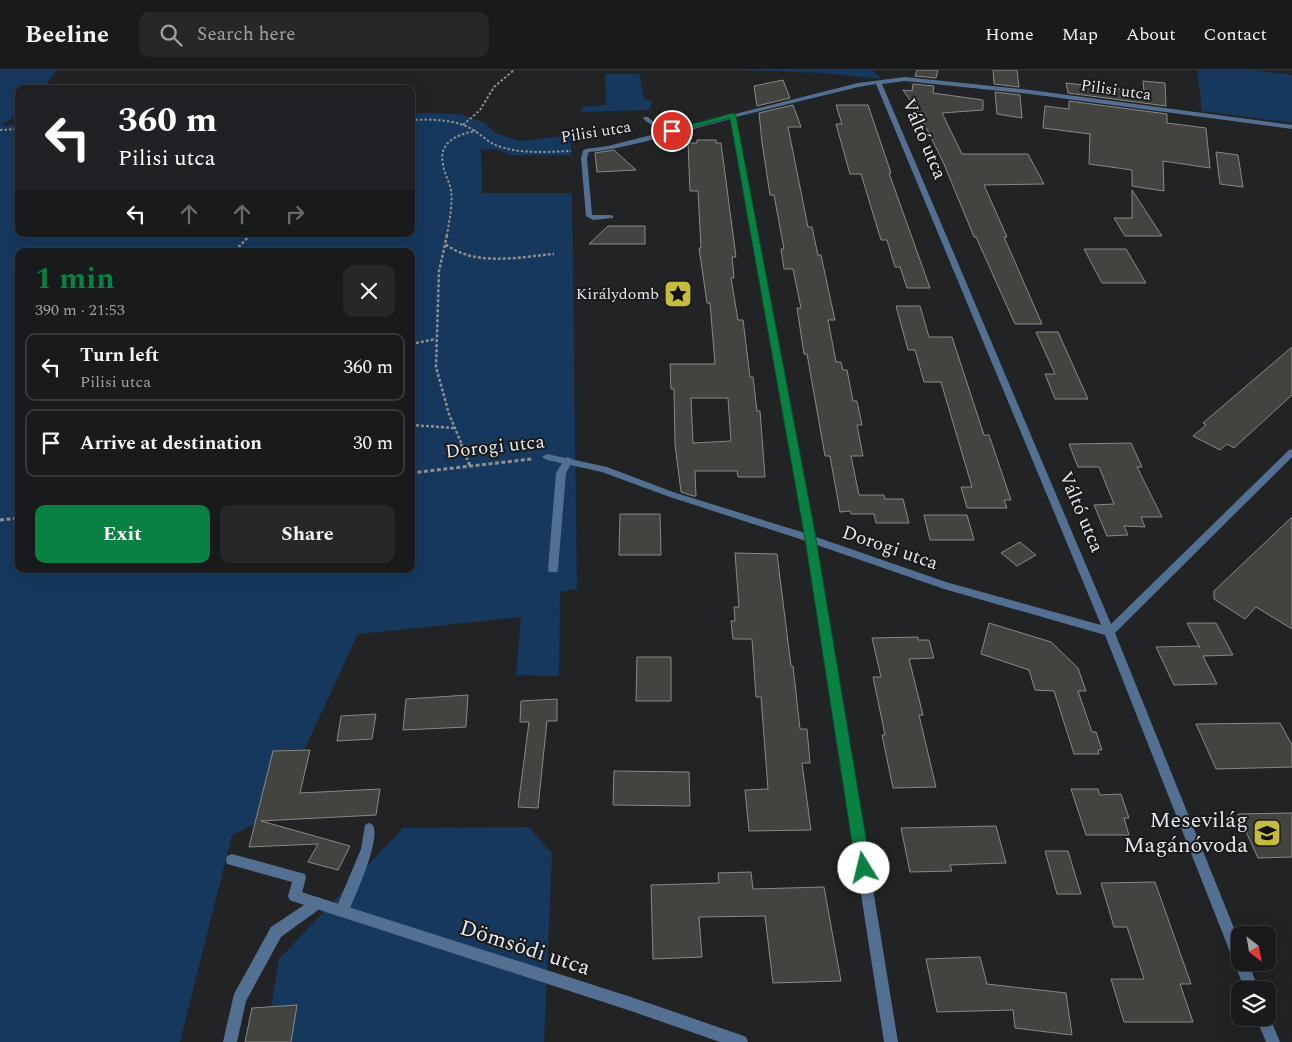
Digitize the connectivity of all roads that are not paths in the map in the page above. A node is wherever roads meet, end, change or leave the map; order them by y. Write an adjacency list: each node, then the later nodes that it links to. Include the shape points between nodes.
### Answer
1 (878, 82): 2 (street, Pilisi utca); 5 (street, Pilisi utca, via 905,79 1030,92); 12 (street, Váltó utca)
2 (733, 116): 4 (street, Pilisi utca); 10 (street)
3 (646, 118): 4 (street, via 657,126)
4 (687, 127): 6 (street, Pilisi utca, via 586,151 589,216)
5 (1292, 127)
6 (610, 217)
7 (1292, 452): 12 (street)
8 (547, 457): 9 (street, Dorogi utca)
9 (568, 460): 10 (street, Dorogi utca, via 604,469 670,494); 11 (street, via 561,473)
10 (811, 539): 12 (street, Dorogi utca, via 944,585); 21 (street)
11 (553, 568)
12 (1109, 632): 17 (street, Váltó utca)
13 (369, 829): 16 (street, via 368,849)
14 (232, 860): 15 (street, Dömsödi utca, via 300,878 295,896)
15 (316, 903): 16 (street, Dömsödi utca); 19 (street, via 276,932 239,999)
16 (342, 911): 20 (street, Dömsödi utca)
17 (1231, 938)
18 (1266, 1026): 22 (street)
19 (230, 1042)
20 (741, 1042)
21 (891, 1042)
22 (1273, 1042)

